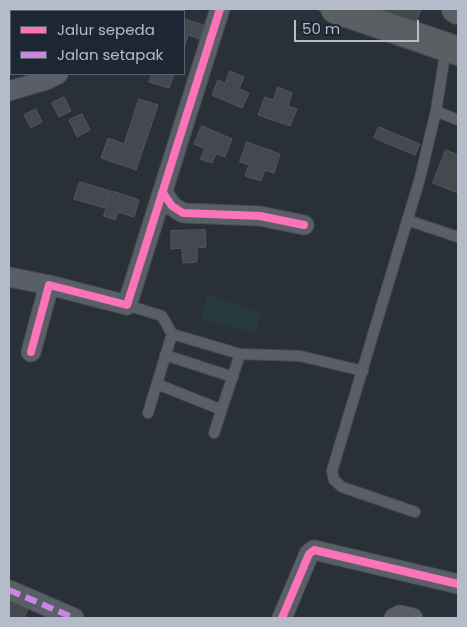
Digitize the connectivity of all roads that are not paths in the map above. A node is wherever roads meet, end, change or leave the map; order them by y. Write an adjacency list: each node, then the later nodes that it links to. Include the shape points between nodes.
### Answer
1 (220, 9): 8 (street)
2 (335, 9): 3 (highway)
3 (452, 48): 6 (lane)
4 (56, 75): 5 (street)
5 (9, 91)
6 (436, 111): 7 (lane); 9 (lane)
7 (458, 120)
8 (163, 193): 10 (street, via 172,206 183,213 260,216); 14 (street)
9 (407, 220): 11 (lane); 19 (lane)
10 (304, 225)
11 (458, 236)
12 (9, 277): 13 (street)
13 (48, 285): 14 (street); 16 (street)
14 (127, 305): 15 (lane, via 162,316)
15 (172, 334): 17 (lane); 18 (lane)
16 (30, 352)
17 (240, 354): 19 (lane, via 300,356); 20 (lane)
18 (165, 355): 20 (lane); 21 (lane)
19 (363, 371): 25 (lane, via 332,471 333,477 342,487)
20 (233, 377): 22 (lane)
21 (157, 384): 22 (lane); 23 (lane)
22 (222, 410): 24 (lane)
23 (148, 413)
24 (214, 433)
25 (416, 512)
26 (458, 584): 29 (street, via 314,550 309,554)
27 (9, 590): 28 (street)
28 (74, 618)
29 (282, 618)
30 (394, 618): 31 (street, via 400,614)
31 (414, 618)

